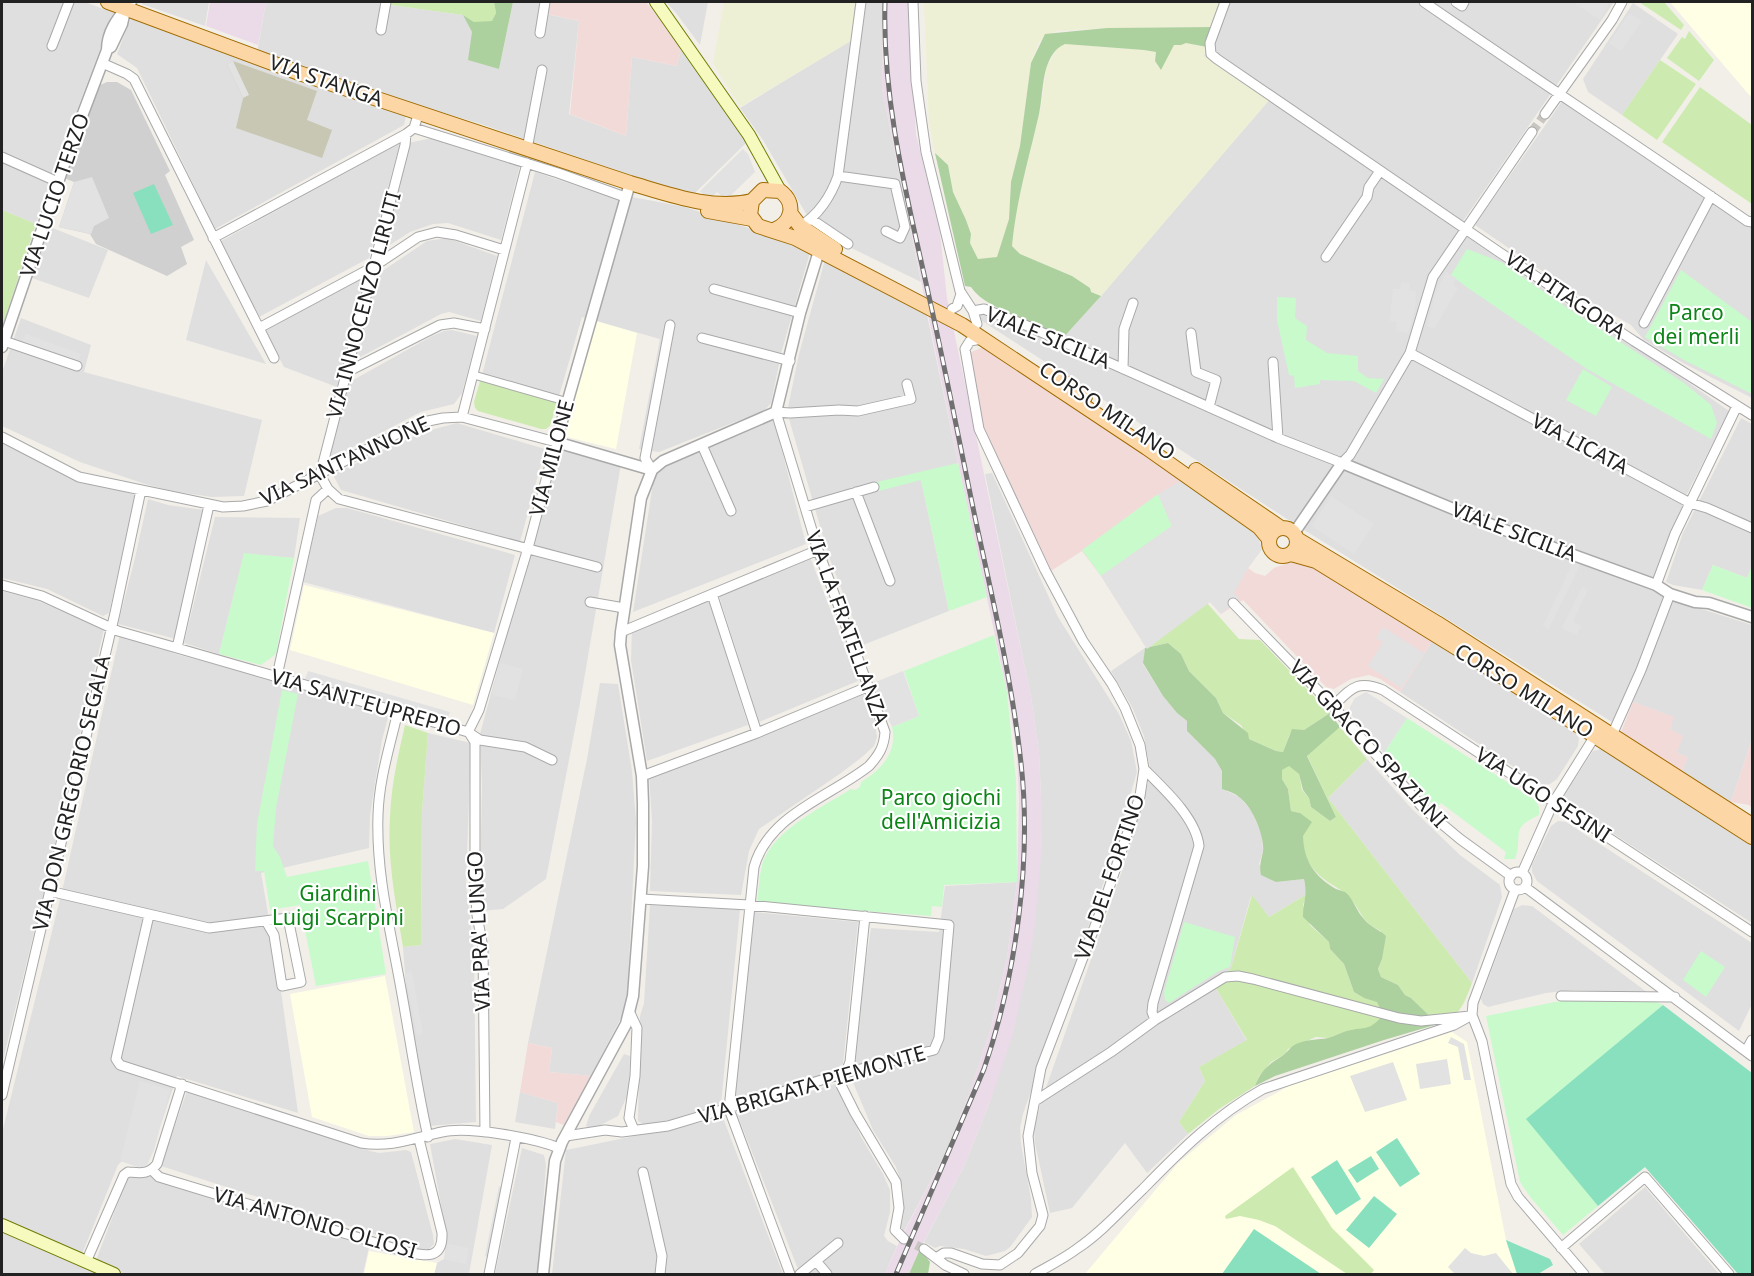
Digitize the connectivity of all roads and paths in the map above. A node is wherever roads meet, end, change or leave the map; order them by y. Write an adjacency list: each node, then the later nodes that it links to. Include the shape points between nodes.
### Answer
1 (69, 2): 16 (street)
2 (108, 2): 13 (main road, VIA STANGA)
3 (386, 2): 14 (street)
4 (545, 2): 15 (street)
5 (656, 2): 25 (main road, via 734,112)
6 (861, 2): 29 (street)
7 (913, 2): 50 (street, via 916,81 926,153)
8 (1226, 2): 28 (street, VIA PITAGORA, via 1210,44 1211,54)
9 (1424, 2): 19 (street)
10 (1456, 2): 11 (street, via 1462,6)
11 (1464, 2)
12 (1622, 2): 19 (street)
13 (128, 5): 17 (street, VIA LUCIO TERZO); 20 (main road, VIA STANGA, via 299,73)
14 (381, 30)
15 (540, 33)
16 (52, 46)
17 (102, 63): 30 (street, VIA LUCIO TERZO); 43 (street, via 134,79)
18 (542, 70): 24 (street)
19 (1559, 95): 21 (street); 33 (street)
20 (419, 112): 22 (street, VIA INNOCENZO LIRUTI); 24 (main road, VIA STANGA)
21 (1545, 114)
22 (410, 131): 27 (street); 43 (street); 48 (street, VIA INNOCENZO LIRUTI)
23 (1532, 132): 40 (street)
24 (527, 149): 31 (main road, VIA STANGA)
25 (759, 155): 32 (main road); 35 (main road, via 761,184)
26 (2, 157): 30 (street)
27 (527, 164): 34 (street); 45 (street)
28 (1380, 171): 40 (street, VIA PITAGORA); 47 (street)
29 (838, 176): 39 (street); 42 (street, via 895,184 905,227 900,238)
30 (58, 182): 63 (street, VIA LUCIO TERZO)
31 (630, 183): 34 (street, VIA MILONE); 35 (main road, via 710,203 739,204); 37 (main road, via 675,203)
32 (780, 191): 35 (main road, via 769,189); 36 (main road, via 790,203)
33 (1711, 195): 38 (street); 56 (street)
34 (625, 197): 73 (street, VIA MILONE)
35 (755, 197): 37 (main road, via 750,210)
36 (790, 214): 39 (main road); 41 (main road, via 788,221)
37 (752, 219): 41 (main road, via 761,229)
38 (1752, 222)
39 (806, 223): 44 (street); 51 (main road, via 825,244)
40 (1465, 229): 64 (street, via 1433,277); 74 (street, VIA PITAGORA)
41 (774, 230): 46 (main road)
42 (886, 231)
43 (213, 238): 58 (street)
44 (848, 244)
45 (504, 250): 48 (street, via 437,232 418,237); 59 (street)
46 (819, 251): 51 (main road); 54 (street)
47 (1326, 257)
48 (373, 267): 58 (street); 70 (street, VIA INNOCENZO LIRUTI)
49 (714, 289): 54 (street)
50 (961, 294): 53 (street); 55 (street)
51 (932, 302): 53 (main road, CORSO MILANO); 62 (main road, CORSO MILANO)
52 (1133, 303): 69 (street, VIALE SICILIA, via 1124,329)
53 (952, 309): 55 (main road, CORSO MILANO)
54 (800, 313): 66 (street)
55 (975, 318): 69 (street, VIALE SICILIA, via 978,309 991,311); 95 (main road, CORSO MILANO)
56 (1644, 323)
57 (670, 325): 84 (street, via 645,458)
58 (259, 328): 65 (street)
59 (485, 329): 70 (street, via 454,323 440,325); 71 (street)
60 (1191, 333): 75 (street, via 1196,372 1216,380)
61 (702, 339): 66 (street)
62 (982, 339): 96 (main road, CORSO MILANO, via 1183,472 1259,527); 122 (street, VIA DEL FORTINO, via 970,341 965,349 979,429 1045,570 1125,708 1140,745)
63 (3, 344): 68 (street, VIA LUCIO TERZO)
64 (1410, 353): 83 (street); 90 (street, VIA LICATA)
65 (274, 358)
66 (789, 361): 76 (street)
67 (1273, 362): 80 (street)
68 (77, 366)
69 (1123, 369): 75 (street, VIALE SICILIA)
70 (345, 373): 85 (street, VIA INNOCENZO LIRUTI)
71 (474, 375): 73 (street); 78 (street)
72 (907, 384): 76 (street, via 911,399 858,411)
73 (568, 402): 81 (street, VIA MILONE)
74 (1737, 406): 77 (street, VIA PITAGORA); 90 (street)
75 (1209, 407): 80 (street, VIALE SICILIA)
76 (776, 412): 82 (street); 92 (street, VIA LA FRATELLANZA)
77 (1752, 415)
78 (462, 417): 81 (street, VIA SANT'ANNONE); 85 (street, VIA SANT'ANNONE, via 418,423)
79 (2, 437): 88 (street, VIA SANT'ANNONE, via 79,477)
80 (1278, 438): 83 (street, VIALE SICILIA)
81 (556, 442): 84 (street, VIA SANT'ANNONE); 97 (street, VIA MILONE)
82 (702, 445): 84 (street, via 663,461); 93 (street)
83 (1342, 463): 95 (street); 103 (street, VIALE SICILIA, via 1502,529)
84 (652, 470): 108 (street, via 641,498)
85 (320, 475): 87 (street); 91 (street, VIA SANT'ANNONE, via 267,501 243,506)
86 (874, 487): 89 (street, VIA LA FRATELLANZA)
87 (328, 489): 97 (street, via 339,499); 113 (street, via 316,500)
88 (141, 490): 91 (street, VIA SANT'ANNONE); 110 (street, VIA DON GREGORIO SEGALA)
89 (856, 492): 92 (street, VIA LA FRATELLANZA); 101 (street)
90 (1690, 503): 94 (street, VIA LICATA); 103 (street)
91 (208, 505): 112 (street)
92 (805, 507): 98 (street, VIA LA FRATELLANZA)
93 (731, 511)
94 (1752, 528)
95 (1291, 533): 96 (main road, via 1273,532); 99 (main road, via 1297,546); 119 (main road, CORSO MILANO)
96 (1269, 539): 99 (main road, via 1274,553)
97 (528, 548): 100 (street); 117 (street, VIA MILONE, via 481,702)
98 (818, 550): 104 (street); 114 (street, VIA LA FRATELLANZA)
99 (1291, 554): 120 (main road, CORSO MILANO, via 1316,561)
100 (597, 567)
101 (890, 580)
102 (2, 585): 110 (street, VIA SANT'EUPREPIO, via 42,596)
103 (1656, 585): 105 (street, VIALE SICILIA)
104 (712, 594): 111 (street); 118 (street)
105 (1670, 594): 109 (street, VIALE SICILIA); 119 (street)
106 (590, 602): 108 (street)
107 (1233, 603): 115 (street, VIA GRACCO SPAZIANI)
108 (624, 608): 111 (street)
109 (1752, 617)
110 (110, 628): 112 (street, VIA SANT'EUPREPIO); 130 (street, VIA DON GREGORIO SEGALA)
111 (621, 632): 123 (street)
112 (177, 648): 113 (street, VIA SANT'EUPREPIO)
113 (277, 676): 116 (street, VIA SANT'EUPREPIO)
114 (867, 687): 118 (street); 132 (street, VIA LA FRATELLANZA, via 885,732 884,746 860,773 786,819 768,837 756,860)
115 (1333, 706): 124 (street, VIA UGO SESINI, via 1353,688 1372,685); 128 (street, VIA GRACCO SPAZIANI, via 1424,809)
116 (398, 711): 117 (street, VIA SANT'EUPREPIO); 154 (street, via 382,778 378,852)
117 (468, 732): 121 (street, VIA SANT'EUPREPIO, via 480,740 525,747); 152 (street, VIA PRA' LUNGO, via 475,742 475,882 483,948)
118 (757, 733): 123 (street)
119 (1612, 735): 125 (main road, CORSO MILANO)
120 (1595, 736): 124 (street); 126 (main road, CORSO MILANO)
121 (552, 760)
122 (1144, 769): 141 (street, via 1190,821 1199,846 1153,1003); 147 (street, VIA DEL FORTINO, via 1140,796 1041,1068)
123 (642, 776): 131 (street)
124 (1553, 803): 127 (street); 136 (street, VIA UGO SESINI)
125 (1752, 825)
126 (1752, 837)
127 (1522, 873): 128 (street); 129 (street, via 1526,878)
128 (1510, 876): 129 (street, via 1509,883)
129 (1520, 888): 138 (street); 140 (street, via 1473,1003)
130 (49, 891): 133 (street); 146 (street, VIA DON GREGORIO SEGALA)
131 (641, 898): 132 (street); 139 (street)
132 (749, 905): 134 (street); 148 (street, VIA LA FRATELLANZA)
133 (149, 915): 135 (street, via 208,928); 145 (street, via 116,1059 120,1065)
134 (865, 916): 144 (street, via 850,1062); 144 (street, VIA BRIGATA PIEMONTE, via 949,925 939,1038 934,1050)
135 (266, 921): 135 (street, via 274,935 282,986 301,982 288,918)
136 (1752, 932)
137 (1561, 996): 138 (street)
138 (1675, 998): 143 (street)
139 (630, 1013): 149 (street, via 637,1028); 153 (street)
140 (1472, 1015): 141 (street, via 1421,1021 1398,1018 1238,976 1226,977); 162 (street, via 1482,1041 1511,1184); 177 (street, via 1454,1025 1263,1089 1239,1102 1187,1144 1079,1248)
141 (1155, 1020): 147 (street)
142 (1752, 1040): 143 (street)
143 (1749, 1053)
144 (845, 1073): 148 (street, VIA BRIGATA PIEMONTE); 160 (street, via 841,1085 896,1182 895,1230)
145 (182, 1084): 154 (street, via 361,1143 392,1145); 157 (street)
146 (2, 1095)
147 (1035, 1101): 164 (street, VIA DEL FORTINO, via 1028,1136 1043,1215 1040,1226 1018,1253 1000,1265 982,1264 951,1253)
148 (729, 1109): 150 (street, VIA BRIGATA PIEMONTE, via 651,1130); 172 (street)
149 (629, 1118): 150 (street); 151 (street)
150 (634, 1130): 151 (street, VIA BRIGATA PIEMONTE)
151 (605, 1131): 153 (street, VIA BRIGATA PIEMONTE)
152 (485, 1132): 154 (street, via 455,1130); 155 (street)
153 (566, 1136): 156 (street)
154 (423, 1138): 157 (street, VIA ANTONIO OLIOSI, via 442,1233 438,1251 425,1256 159,1177)
155 (516, 1138): 156 (street); 169 (street)
156 (559, 1148): 170 (street)
157 (152, 1170): 166 (street, via 124,1175)
158 (644, 1172): 171 (street, via 662,1256)
159 (2, 1225): 166 (main road)
160 (904, 1239)
161 (838, 1243): 165 (street)
162 (1561, 1248): 178 (street); 179 (street, via 1645,1178)
163 (924, 1249): 164 (street)
164 (936, 1258): 167 (street)
165 (816, 1261): 173 (street); 174 (street)
166 (86, 1262): 168 (main road)
167 (945, 1264): 175 (street); 176 (street)
168 (114, 1275)
169 (489, 1275)
170 (543, 1275)
171 (660, 1275)
172 (790, 1275)
173 (800, 1275)
174 (827, 1275)
175 (940, 1275)
176 (964, 1275)
177 (1035, 1275)
178 (1584, 1275)
179 (1729, 1275)

